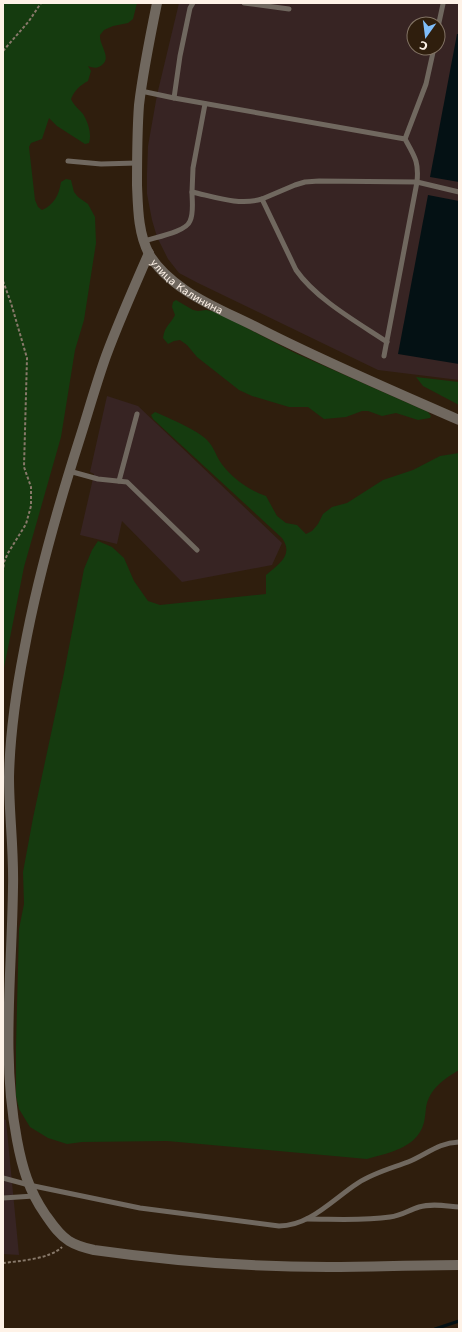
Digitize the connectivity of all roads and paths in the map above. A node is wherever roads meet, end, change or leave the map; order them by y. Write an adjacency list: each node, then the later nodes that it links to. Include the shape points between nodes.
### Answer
1 (41, 3): 8 (path)
2 (157, 3): 10 (street, улица Калинина)
3 (193, 3): 11 (lane, via 180,56)
4 (244, 3): 6 (lane)
5 (443, 4): 7 (lane)
6 (289, 9)
7 (440, 16)
8 (3, 51)
9 (432, 56): 13 (lane, via 426,84)
10 (141, 91): 11 (lane); 15 (street, улица Калинина)
11 (174, 98): 12 (lane)
12 (205, 104): 13 (lane); 17 (lane, via 193,168)
13 (405, 139): 16 (lane, via 415,157 418,169)
14 (68, 161): 15 (lane, via 101,164)
15 (137, 163): 20 (street, улица Калинина, via 139,218)
16 (417, 182): 18 (lane); 19 (lane, via 305,182); 23 (lane)
17 (192, 192): 19 (lane, via 238,202); 20 (lane, via 192,216 187,226)
18 (459, 192)
19 (262, 199): 23 (lane, via 296,270 304,281 338,309)
20 (144, 241): 21 (street, улица Калинина)
21 (149, 253): 26 (street, улица Калинина, via 169,277 198,298 349,372); 27 (street, via 106,358)
22 (3, 281): 30 (path, via 26,358 24,467 31,487 31,506 26,524 8,553)
23 (386, 342): 24 (lane)
24 (384, 356)
25 (137, 414): 28 (lane)
26 (459, 420)
27 (68, 471): 28 (lane); 33 (street, via 24,648 10,741 9,800 14,870 8,1076 22,1166)
28 (119, 481): 29 (lane, via 127,482)
29 (197, 550)
30 (3, 571)
31 (459, 1142): 37 (lane, via 441,1145 411,1161 359,1182)
32 (3, 1178): 33 (lane)
33 (29, 1186): 34 (street); 37 (lane, via 140,1208 271,1225 288,1226)
34 (34, 1196): 35 (lane); 38 (street, via 52,1224)
35 (3, 1198)
36 (459, 1207): 37 (lane, via 429,1205 389,1218)
37 (307, 1219)
38 (68, 1240): 39 (path, via 60,1249 47,1255); 40 (street, via 78,1246 94,1250 208,1263 328,1267)
39 (3, 1263)
40 (459, 1265)

